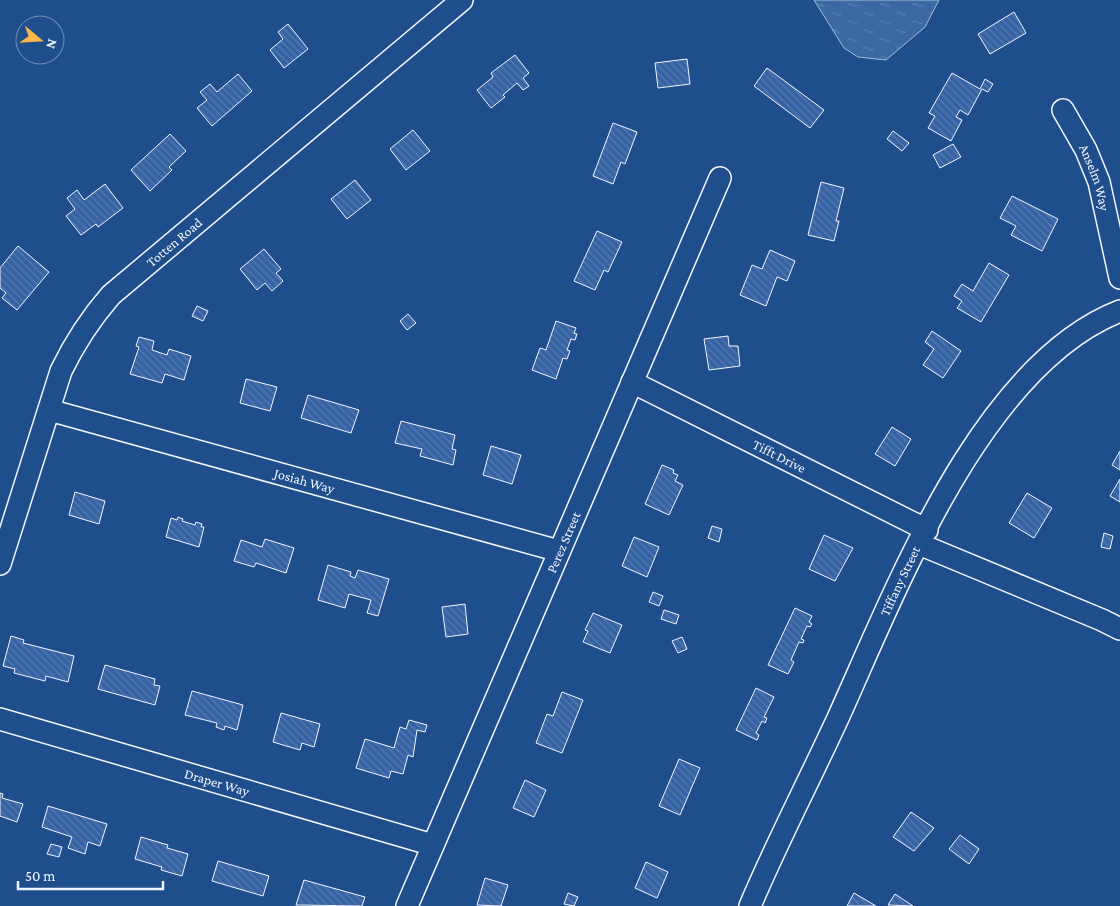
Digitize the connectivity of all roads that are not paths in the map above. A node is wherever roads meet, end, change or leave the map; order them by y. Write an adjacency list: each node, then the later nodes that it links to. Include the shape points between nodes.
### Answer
1 (462, 0): 7 (street, Totten Road, via 111,295 74,344 61,371)
2 (1063, 110): 4 (street, Anselm Way, via 1086,150 1099,182)
3 (720, 178): 6 (street, Perez Street)
4 (1120, 278)
5 (1120, 311): 8 (street, Tiffany Street, via 1062,345 1018,386 977,441)
6 (632, 382): 8 (street, Tifft Drive); 9 (street, Perez Street)
7 (49, 410): 9 (street, Josiah Way); 10 (street, Totten Road)
8 (923, 537): 11 (street, Tifft Drive); 15 (street, Tiffany Street, via 887,606 830,737)
9 (559, 551): 13 (street, Perez Street)
10 (0, 564)
11 (1120, 629)
12 (0, 719): 13 (street, Draper Way)
13 (434, 845): 14 (street, Perez Street)
14 (407, 906)
15 (750, 906)

